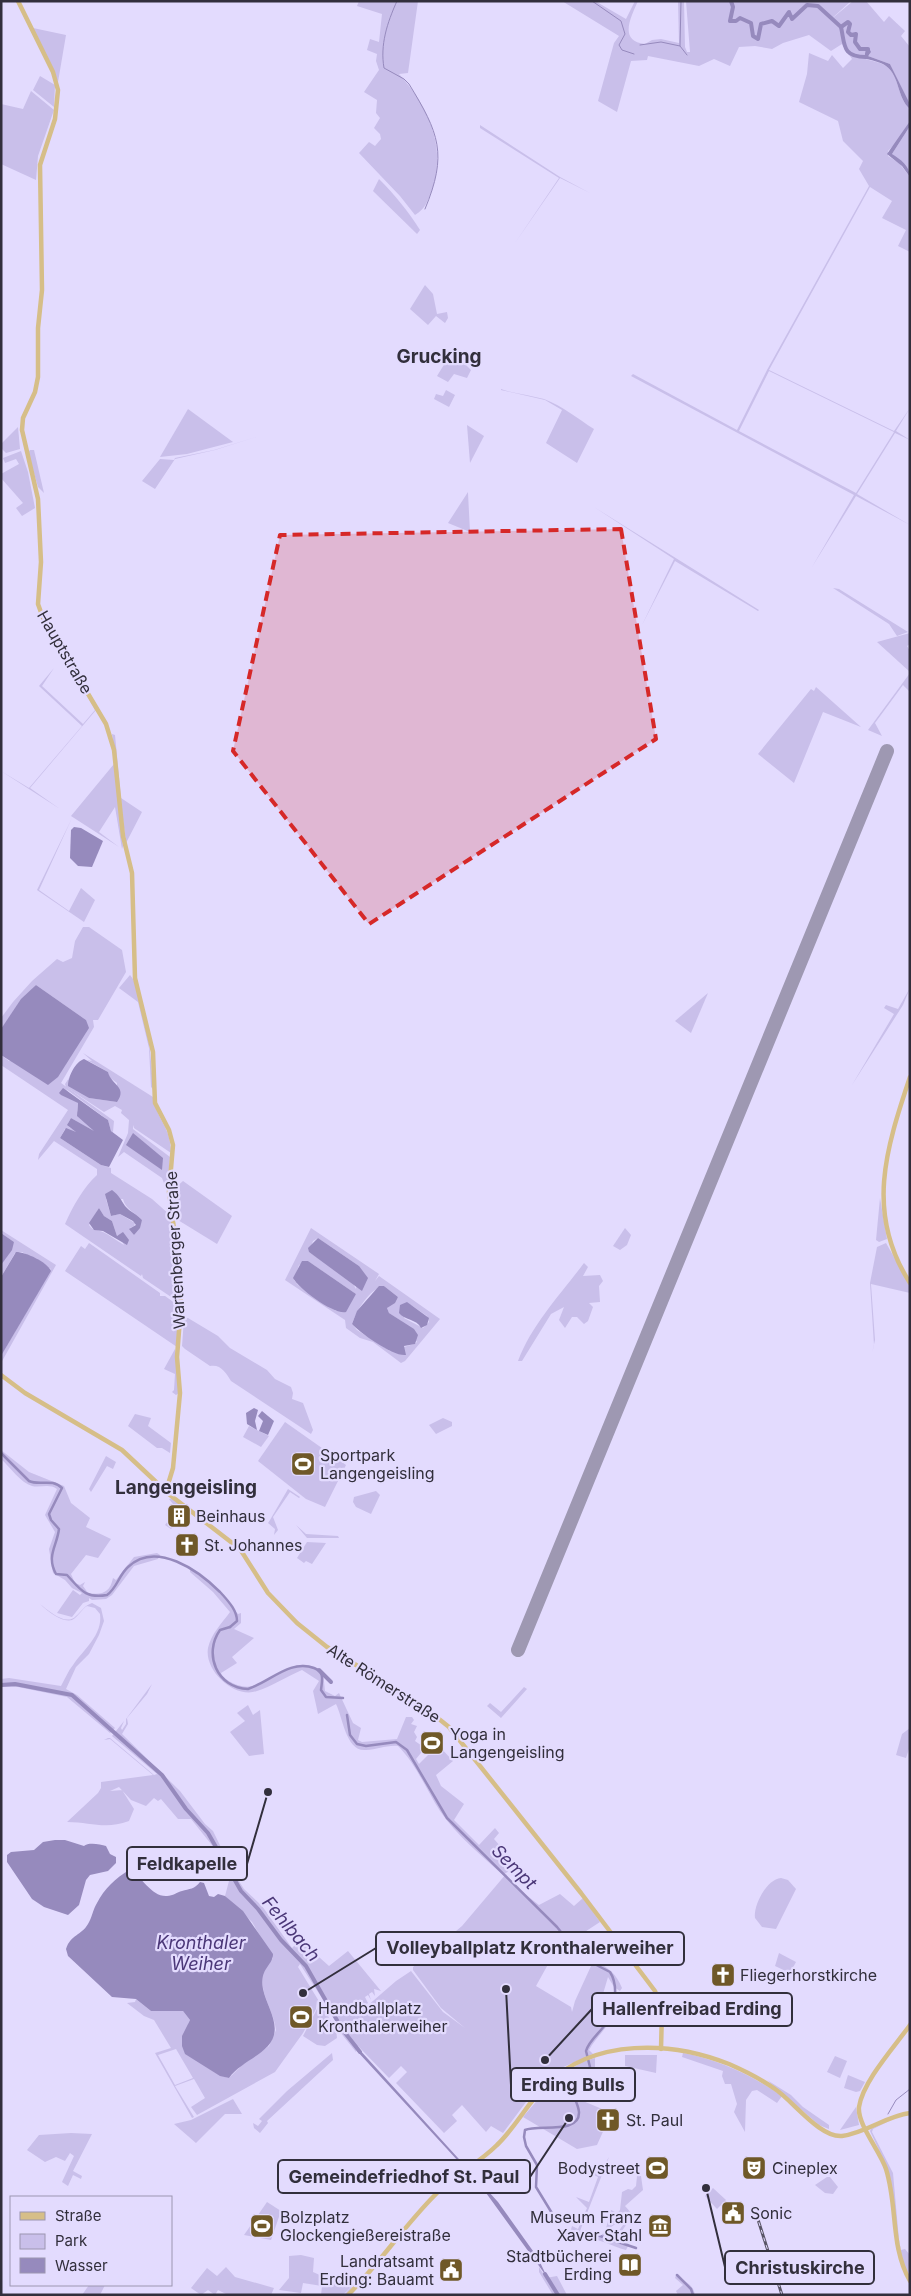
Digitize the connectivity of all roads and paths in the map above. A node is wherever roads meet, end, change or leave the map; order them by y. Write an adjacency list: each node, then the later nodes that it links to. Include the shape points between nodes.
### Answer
1 (18, 1): 2 (main road, Hauptstraße, via 58,84 55,119 40,165 42,290 38,377 23,418 22,434 39,509 39,609 110,732 124,842)
2 (130, 865): 6 (main road, Wartenberger Straße, via 135,978 154,1052 155,1103 173,1145 169,1192 181,1305 177,1357 180,1393 173,1468)
3 (910, 1077): 4 (main road, via 887,1151 882,1192 890,1241)
4 (910, 1283)
5 (1, 1375): 6 (main road, Alte Römerstraße, via 126,1453)
6 (166, 1491): 8 (main road, Alte Römerstraße, via 240,1549 268,1594 297,1623 450,1727 655,1991 662,2011)
7 (910, 2025): 12 (main road, via 862,2097 859,2114)
8 (662, 2037): 9 (main road); 10 (main road, Alte Römerstraße)
9 (651, 2048): 10 (main road); 14 (main road, via 618,2050 587,2059 547,2084 503,2139 429,2201)
10 (661, 2049): 12 (main road, via 698,2055 754,2075 825,2132 843,2136)
11 (910, 2113): 12 (main road)
12 (866, 2128): 13 (main road, via 887,2173 896,2244)
13 (910, 2281)
14 (348, 2295)

